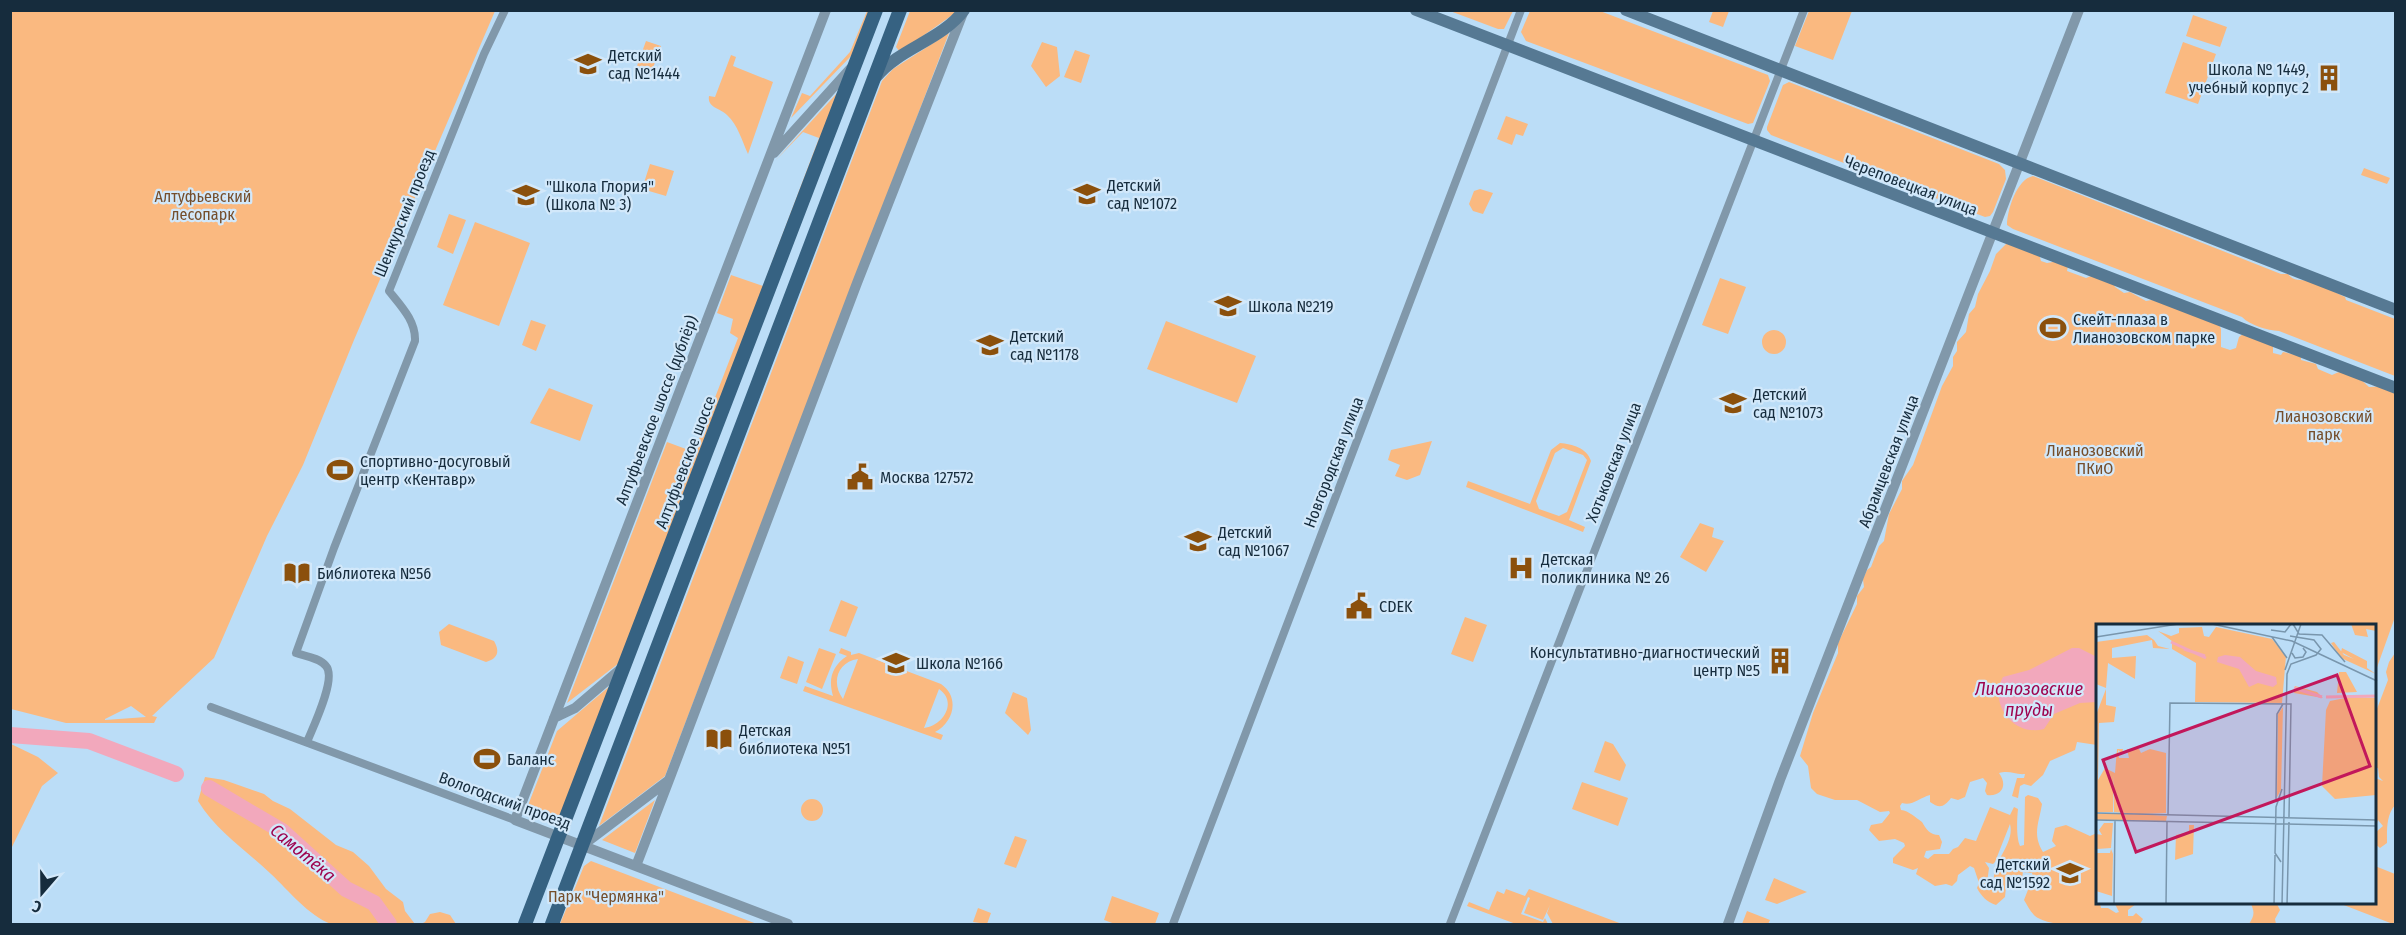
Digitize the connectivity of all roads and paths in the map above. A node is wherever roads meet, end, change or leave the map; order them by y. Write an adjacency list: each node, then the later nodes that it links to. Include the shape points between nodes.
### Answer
1 (504, 10): 24 (street, Шенкурский проезд, via 389,291 407,313 415,341 296,653 322,662 330,673)
2 (826, 10): 16 (street, Алтуфьевское шоссе (дублёр))
3 (876, 10): 12 (main road, Алтуфьевское шоссе)
4 (900, 10): 14 (main road)
5 (1416, 10): 11 (main road, Череповецкая улица)
6 (1521, 10): 11 (street, Новгородская улица)
7 (1626, 10): 13 (main road)
8 (1804, 10): 13 (street, Хотьковская улица)
9 (2079, 10): 17 (street, Абрамцевская улица)
10 (964, 12): 14 (main road, via 888,63); 25 (street)
11 (1508, 45): 15 (main road, Череповецкая улица); 33 (street, Новгородская улица)
12 (856, 62): 16 (street); 21 (main road, Алтуфьевское шоссе)
13 (1781, 71): 15 (street, Хотьковская улица); 17 (main road)
14 (872, 82): 28 (main road)
15 (1754, 142): 18 (main road, Череповецкая улица); 34 (street, Хотьковская улица)
16 (769, 158): 23 (street, Алтуфьевское шоссе (дублёр))
17 (2020, 164): 18 (street, Абрамцевская улица); 19 (main road)
18 (1993, 233): 20 (main road, Череповецкая улица); 35 (street, Абрамцевская улица, via 1780,780)
19 (2396, 310)
20 (2396, 388)
21 (625, 665): 23 (street, via 575,708); 27 (main road, Алтуфьевское шоссе)
22 (211, 707): 24 (street, Вологодский проезд)
23 (554, 718): 26 (street, Алтуфьевское шоссе (дублёр))
24 (307, 742): 26 (street, Вологодский проезд)
25 (669, 780): 28 (street); 29 (street)
26 (515, 820): 27 (street, Вологодский проезд)
27 (559, 836): 28 (street, Вологодский проезд); 30 (main road, Алтуфьевское шоссе)
28 (584, 845): 29 (street, Вологодский проезд); 31 (main road)
29 (636, 866): 32 (street, Вологодский проезд)
30 (525, 924)
31 (552, 924)
32 (788, 924)
33 (1173, 924)
34 (1450, 924)
35 (1728, 924)

